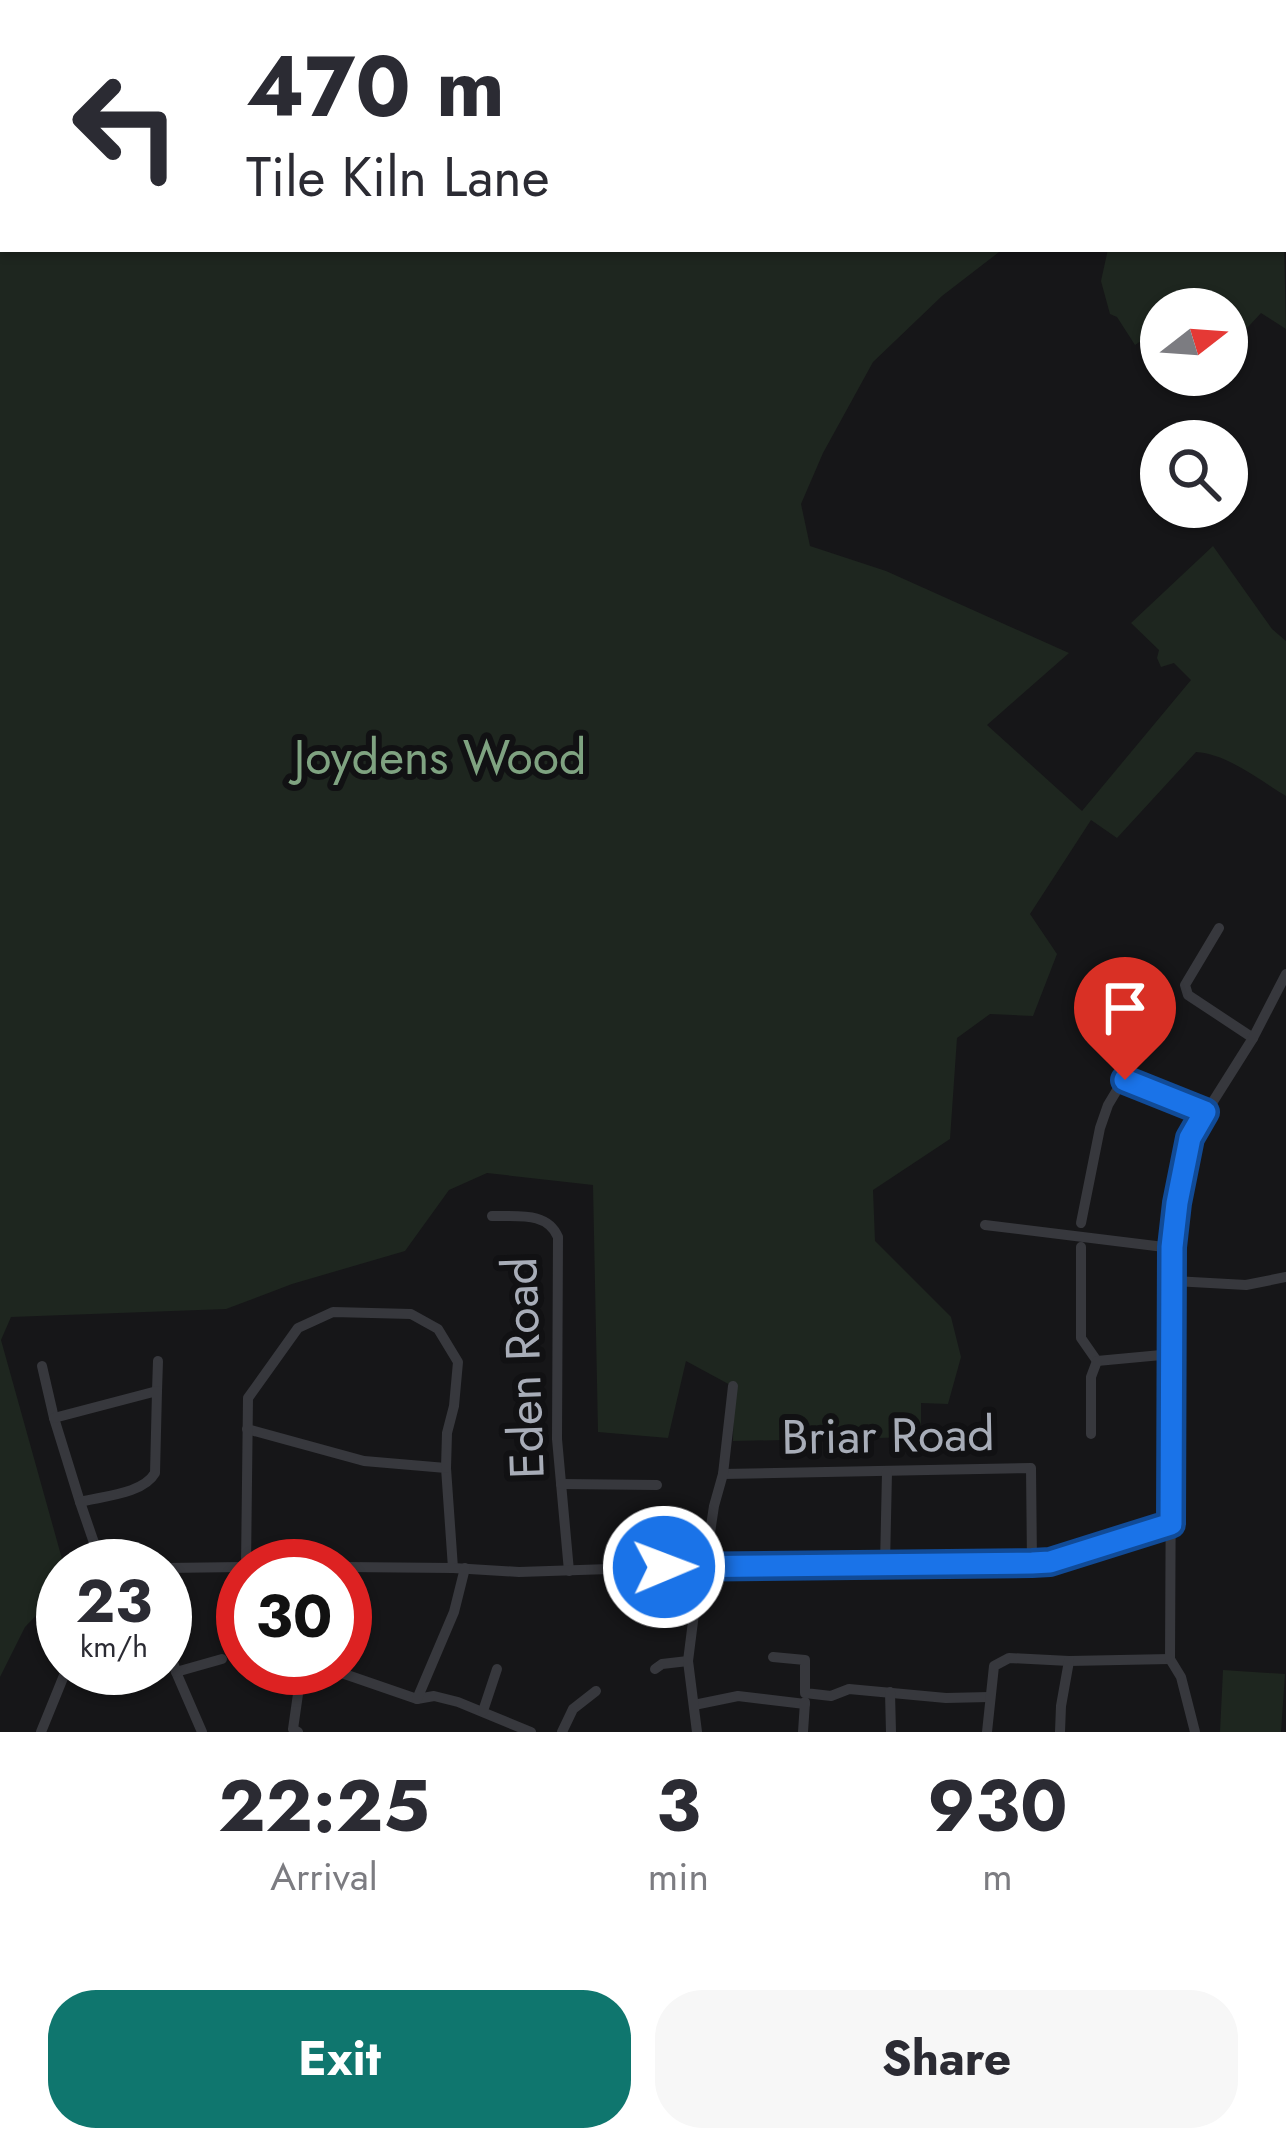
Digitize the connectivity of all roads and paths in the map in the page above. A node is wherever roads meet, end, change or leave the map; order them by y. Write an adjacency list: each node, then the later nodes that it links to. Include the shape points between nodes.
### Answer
1 (1219, 928): 4 (street, via 1185,985 1188,995)
2 (1286, 974): 4 (street)
3 (1150, 1035): 5 (street)
4 (1253, 1038): 6 (street)
5 (1125, 1080): 6 (street); 8 (street, via 1100,1128)
6 (1205, 1112): 11 (street, via 1186,1151)
7 (492, 1216): 26 (street, Eden Road, via 540,1218 557,1237)
8 (1081, 1223)
9 (985, 1225): 11 (street)
10 (1082, 1247): 15 (street, via 1081,1338)
11 (1172, 1247): 13 (street)
12 (1286, 1276): 13 (street, via 1246,1285)
13 (1174, 1281): 14 (street)
14 (1172, 1354): 15 (street); 29 (street)
15 (1097, 1360): 22 (street)
16 (158, 1361): 19 (street)
17 (42, 1366): 20 (street)
18 (734, 1387): 25 (street)
19 (157, 1391): 20 (street); 28 (street, via 152,1479)
20 (54, 1418): 28 (street)
21 (247, 1429): 23 (street, via 364,1461); 23 (street, via 248,1398 298,1328 333,1312 411,1314 438,1329 458,1362); 31 (street)
22 (1091, 1434)
23 (446, 1468): 36 (street)
24 (886, 1472): 25 (street, Briar Road); 32 (street, Briar Road, via 1031,1468); 33 (street)
25 (723, 1474): 34 (street)
26 (561, 1484): 27 (street); 37 (street, Eden Road)
27 (657, 1485)
28 (80, 1502): 30 (street)
29 (1171, 1524): 32 (street); 39 (street)
30 (93, 1539)
31 (245, 1539)
32 (1032, 1563): 33 (street)
33 (885, 1565): 34 (street)
34 (703, 1566): 37 (street); 40 (street)
35 (372, 1568): 36 (street)
36 (459, 1568): 37 (street); 51 (street, via 454,1612)
37 (569, 1571)
38 (773, 1657): 52 (street, via 805,1660)
39 (1170, 1659): 41 (street); 65 (street)
40 (688, 1660): 43 (street); 53 (street)
41 (1069, 1661): 50 (street, via 1009,1658 994,1666); 64 (street)
42 (497, 1669): 54 (street)
43 (655, 1669)
44 (372, 1684): 51 (street)
45 (596, 1691): 59 (street, via 573,1709)
46 (890, 1692): 50 (street); 52 (street, via 850,1689); 62 (street)
47 (56, 1695): 55 (street)
48 (186, 1695): 56 (street)
49 (299, 1695): 57 (street)
50 (989, 1697): 63 (street)
51 (416, 1699): 54 (street, via 434,1696)
52 (805, 1699): 53 (street, via 738,1696); 61 (street)
53 (694, 1705): 60 (street)
54 (483, 1711): 58 (street)
55 (42, 1732)
56 (202, 1732)
57 (298, 1732)
58 (531, 1732)
59 (562, 1732)
60 (697, 1732)
61 (803, 1732)
62 (890, 1732)
63 (987, 1732)
64 (1060, 1732)
65 (1195, 1732)

